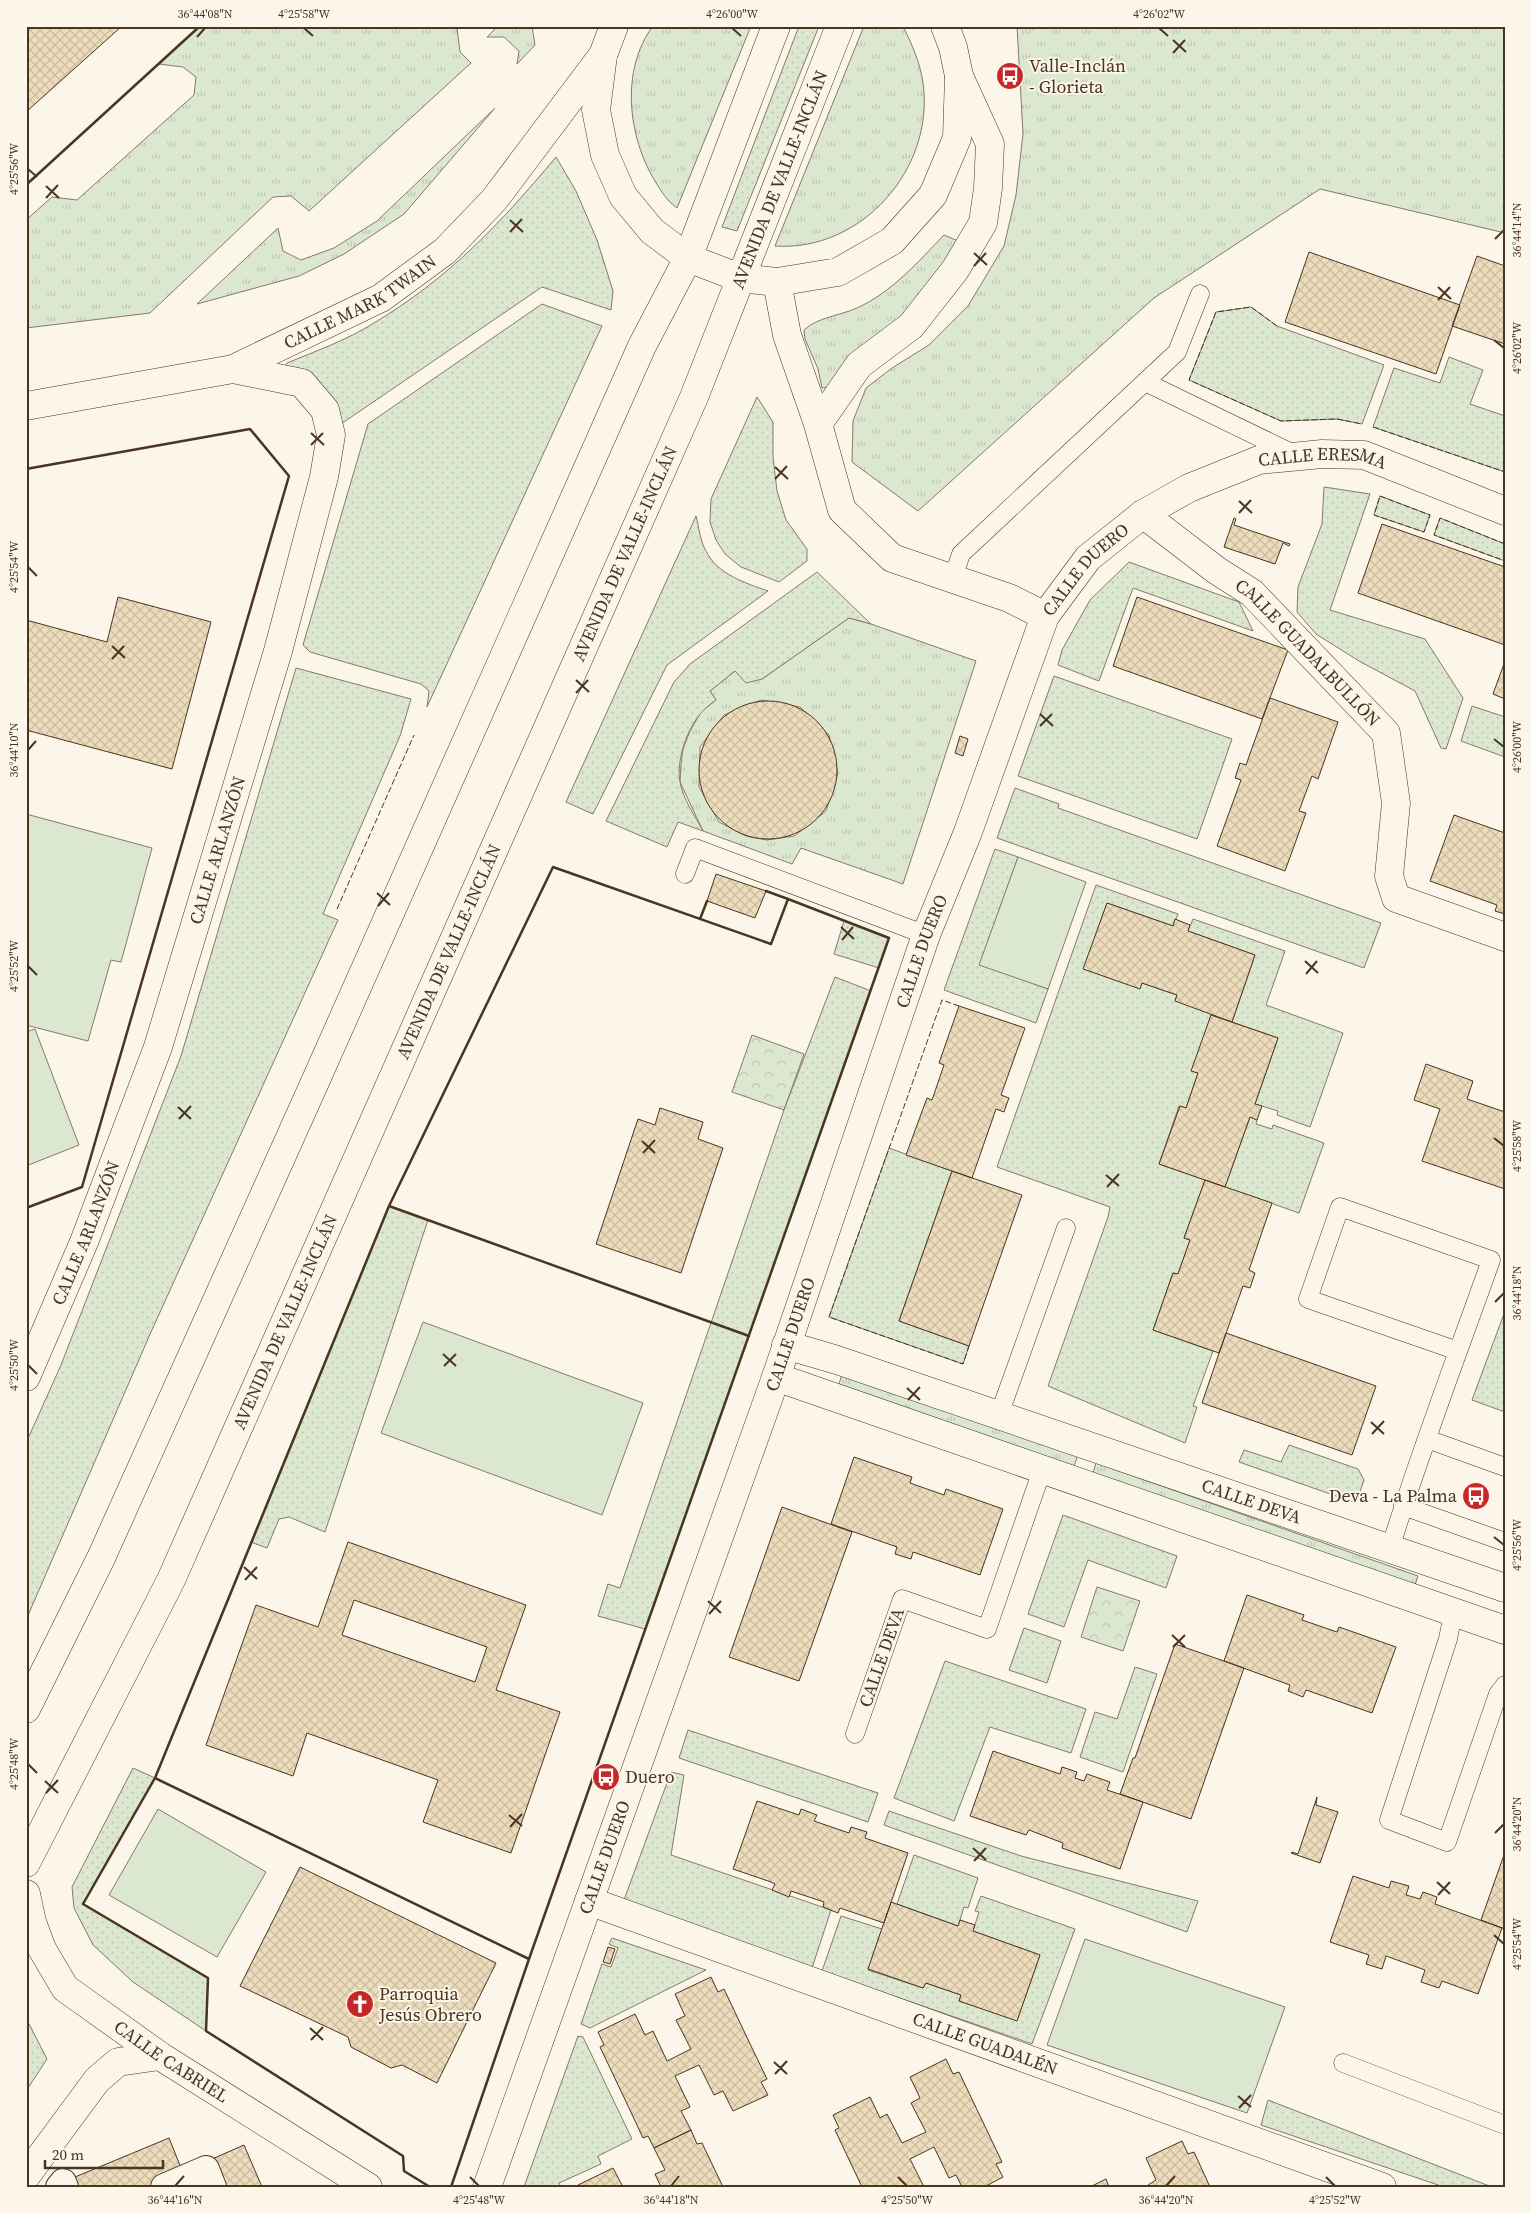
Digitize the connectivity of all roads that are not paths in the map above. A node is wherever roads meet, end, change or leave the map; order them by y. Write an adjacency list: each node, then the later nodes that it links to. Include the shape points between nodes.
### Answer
1 (614, 26): 5 (street)
2 (776, 26): 7 (street)
3 (840, 26): 8 (street, AVENIDA DE VALLE-INCLÁN)
4 (945, 26): 6 (street)
5 (603, 55): 7 (street, via 596,110 604,155 623,196 652,231); 11 (street, CALLE MARK TWAIN, via 494,200 445,251 381,298)
6 (959, 76): 9 (street, via 957,138 933,195 904,228 892,241 838,272); 14 (street, via 990,144 982,223 955,270 911,326 859,364)
7 (688, 258): 8 (street); 39 (street, via 642,346 101,1558)
8 (740, 278): 9 (street); 41 (street, AVENIDA DE VALLE-INCLÁN, via 694,397 172,1580)
9 (777, 282): 14 (street, via 786,335)
10 (1200, 294): 12 (lane, via 1177,352)
11 (233, 369): 13 (street, CALLE MARK TWAIN); 26 (street, CALLE ARLANZÓN, via 302,383 325,410 331,435 324,477 278,651 158,1047 84,1242)
12 (1145, 382): 15 (lane); 18 (lane, via 961,554)
13 (26, 406)
14 (818, 424): 18 (street, via 842,510 892,558)
15 (1299, 456): 16 (street, CALLE ERESMA, via 1364,455); 17 (street, CALLE ERESMA, via 1259,460 1189,488)
16 (1505, 511)
17 (1143, 514): 19 (street, CALLE DUERO, via 1088,558); 22 (street, CALLE GUADALBULLÓN, via 1216,570 1252,593 1386,733 1396,803 1389,876 1396,898)
18 (953, 578): 19 (street, via 1009,598)
19 (1045, 616): 21 (street, CALLE DUERO, via 968,832)
20 (685, 874): 21 (lane, via 695,848)
21 (926, 935): 24 (street, CALLE DUERO)
22 (1505, 937)
23 (1066, 1228): 28 (lane)
24 (786, 1345): 27 (street, CALLE DUERO); 28 (street, CALLE DEVA)
25 (1458, 1352): 25 (lane, via 1308,1299 1340,1207 1490,1260); 29 (lane)
26 (26, 1377)
27 (776, 1377): 31 (street); 43 (street, CALLE DUERO)
28 (999, 1415): 34 (street, CALLE DEVA)
29 (1427, 1439): 30 (lane); 32 (lane)
30 (1505, 1467)
31 (1042, 1470): 36 (street); 40 (lane, CALLE DEVA, via 987,1629 902,1599)
32 (1403, 1506): 33 (lane); 34 (lane)
33 (1505, 1542)
34 (1390, 1549): 35 (street, CALLE DEVA)
35 (1505, 1588)
36 (1453, 1613): 37 (street); 38 (lane, via 1448,1639 1389,1820 1447,1842 1498,1694)
37 (1505, 1630)
38 (1505, 1685)
39 (26, 1709)
40 (855, 1734)
41 (26, 1863)
42 (26, 1894): 44 (street, CALLE CABRIEL, via 42,1949 65,1988)
43 (589, 1901): 53 (street, CALLE DUERO); 54 (street, CALLE GUADALÉN)
44 (160, 2056): 47 (street, via 118,2062 98,2080); 52 (street, CALLE CABRIEL)
45 (1342, 2063): 46 (lane)
46 (1505, 2125)
47 (26, 2176)
48 (59, 2187): 49 (street, via 63,2182)
49 (65, 2187)
50 (164, 2187): 51 (street, via 206,2169)
51 (213, 2187)
52 (368, 2187)
53 (487, 2187)
54 (1382, 2187)

